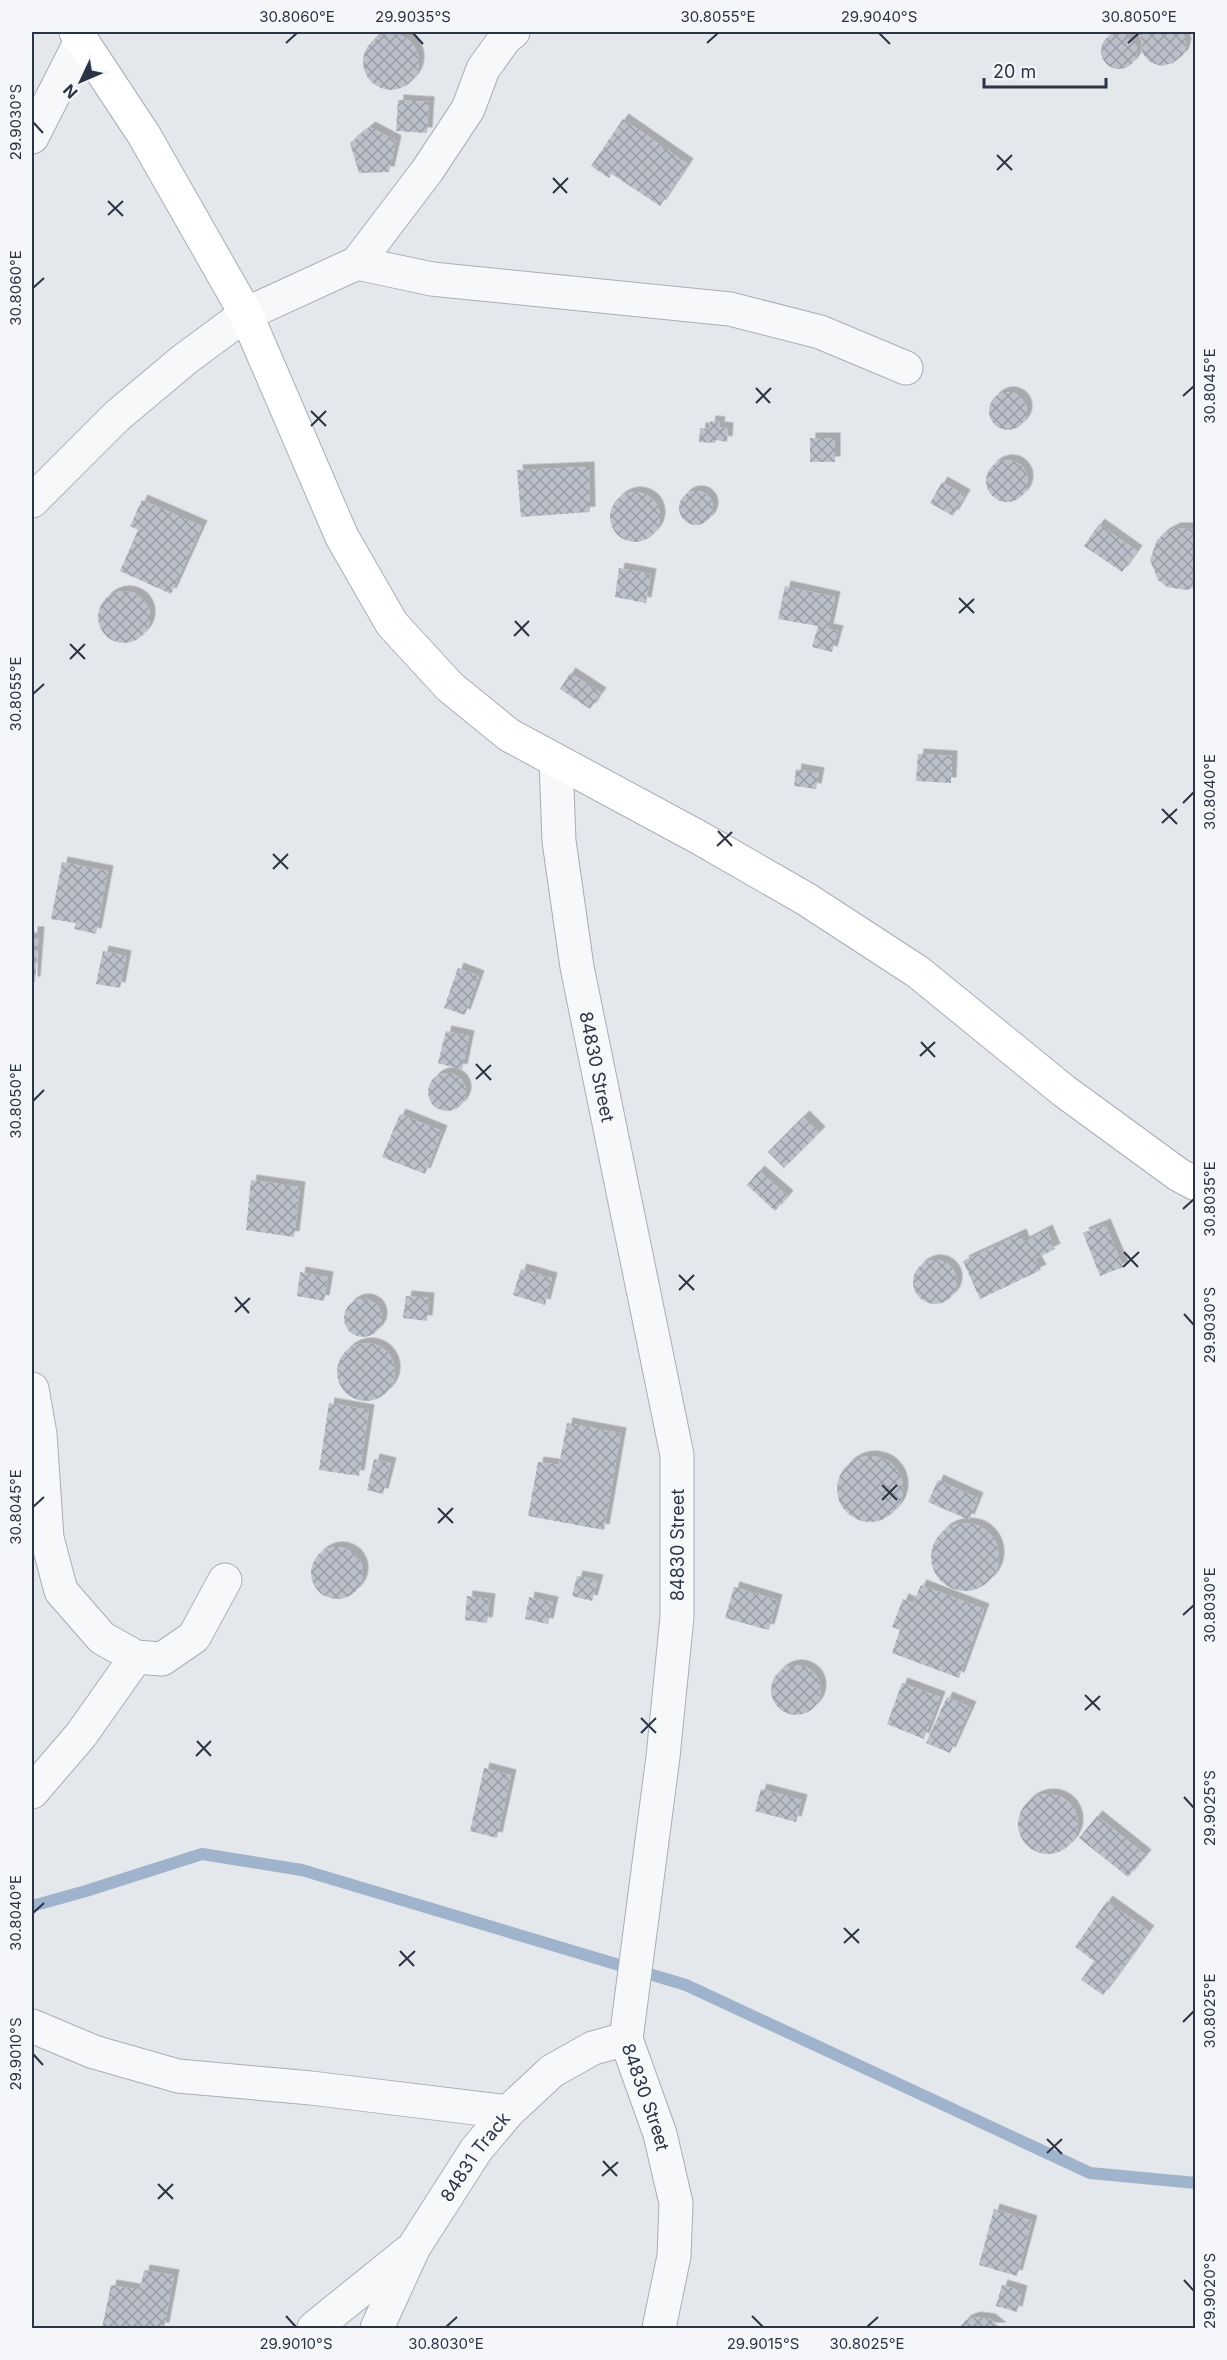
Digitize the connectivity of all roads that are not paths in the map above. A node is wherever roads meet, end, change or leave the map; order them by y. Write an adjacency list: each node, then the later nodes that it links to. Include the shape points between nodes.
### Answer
1 (513, 32): 4 (street, via 483,69 468,109 427,171)
2 (79, 35): 3 (street); 5 (street, via 144,135)
3 (32, 137)
4 (357, 263): 5 (street); 6 (street, via 432,279 730,309 820,332)
5 (246, 314): 7 (street, via 185,358 117,416); 8 (street, via 342,537 392,624 458,694 509,735)
6 (906, 368)
7 (32, 501)
8 (556, 761): 9 (street, via 796,893 918,972 1064,1091); 15 (street, 84830 Street, via 559,841 577,967 676,1455 677,1617)
9 (1196, 1184)
10 (32, 1389): 12 (street, via 40,1434 47,1538 61,1591 102,1638)
11 (225, 1580): 12 (street, via 194,1637 162,1659)
12 (136, 1657): 13 (street, via 81,1735)
13 (32, 1792)
14 (32, 2026): 16 (street, via 94,2052 178,2076)
15 (626, 2039): 16 (street, 84831 Track, via 593,2048 552,2071); 20 (street, 84830 Street, via 660,2134 676,2203 674,2256)
16 (508, 2112): 17 (street, 84831 Track, via 476,2150)
17 (414, 2247): 18 (street); 19 (street, 84831 Track)
18 (314, 2328)
19 (377, 2328)
20 (659, 2328)

